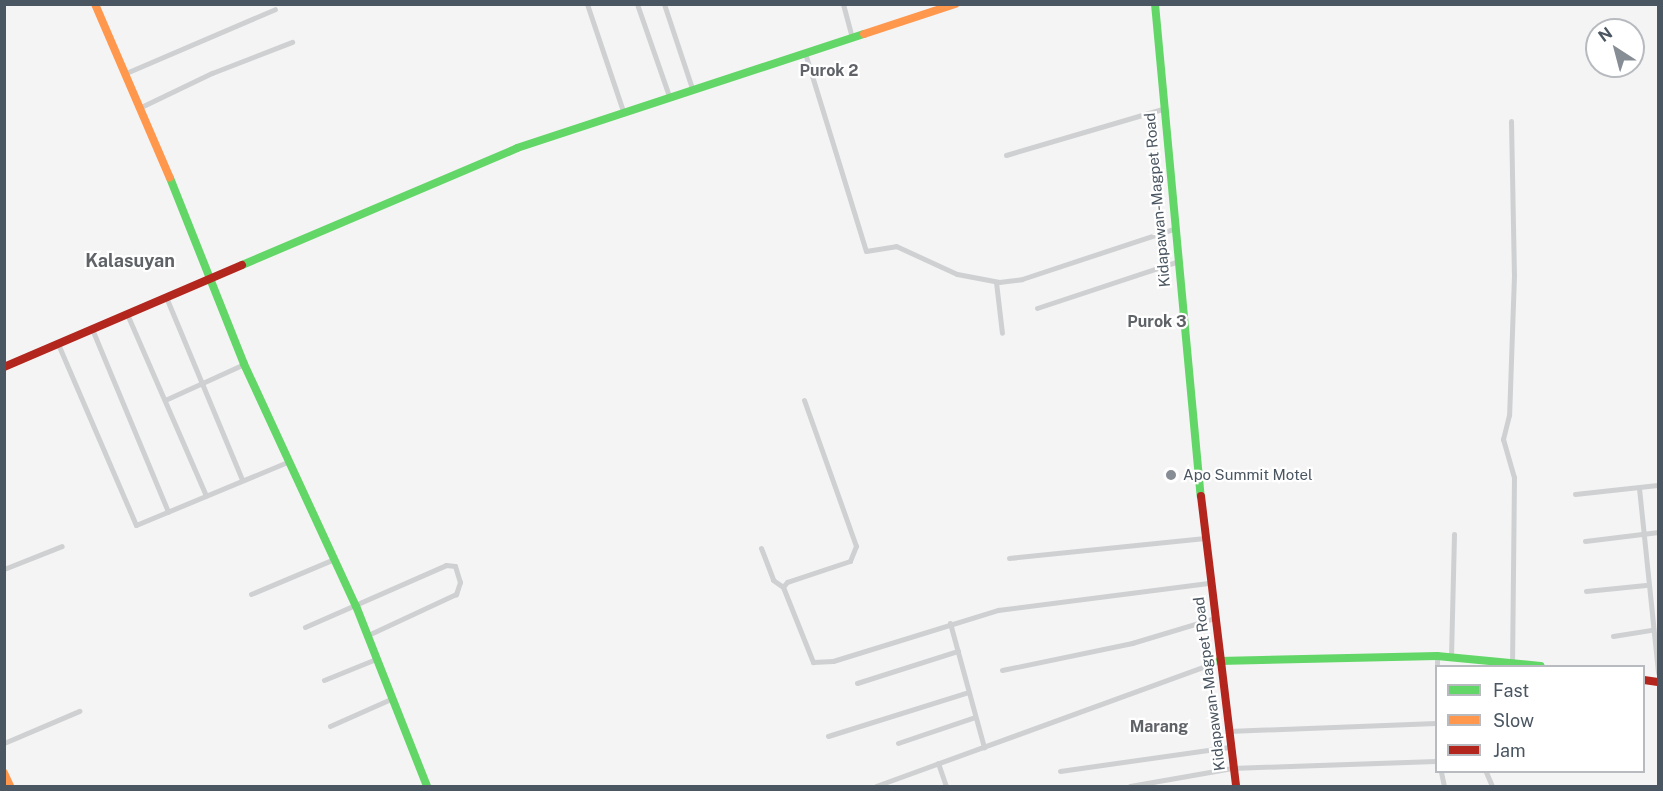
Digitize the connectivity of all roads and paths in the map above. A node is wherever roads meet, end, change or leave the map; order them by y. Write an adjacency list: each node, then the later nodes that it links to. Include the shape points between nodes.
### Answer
1 (95, 4): 12 (street)
2 (587, 4): 17 (street)
3 (637, 4): 14 (street)
4 (664, 4): 13 (street)
5 (843, 4): 9 (street)
6 (955, 4): 9 (street)
7 (1155, 4): 16 (street, Kidapawan-Magpet Road)
8 (276, 9): 12 (street)
9 (852, 37): 11 (street)
10 (292, 42): 15 (street, via 212,72)
11 (805, 53): 13 (street); 23 (street, via 863,248 870,251 896,246 950,271)
12 (126, 73): 15 (street)
13 (692, 88): 14 (street)
14 (669, 96): 17 (street)
15 (141, 107): 22 (street)
16 (1162, 109): 19 (street); 20 (street, Kidapawan-Magpet Road)
17 (623, 111): 22 (street, via 518,148)
18 (1511, 121): 69 (street, via 1514,274 1509,415 1503,439 1514,477)
19 (1006, 155)
20 (1173, 230): 21 (street, Kidapawan-Magpet Road); 23 (street, via 1022,279)
21 (1176, 262): 25 (street); 45 (street, Kidapawan-Magpet Road)
22 (207, 278): 24 (street); 30 (street)
23 (996, 282): 28 (street)
24 (166, 297): 26 (street); 32 (street)
25 (1037, 309)
26 (128, 314): 27 (street); 33 (street)
27 (92, 329): 29 (street); 41 (street)
28 (1002, 333)
29 (58, 344): 31 (street); 41 (street, via 130,519 139,524)
30 (244, 364): 32 (street); 35 (street)
31 (4, 367)
32 (202, 384): 33 (street); 36 (street)
33 (165, 400): 40 (street)
34 (804, 400): 54 (street, via 855,552 847,563 787,582)
35 (287, 462): 36 (street); 50 (street)
36 (242, 480): 40 (street)
37 (1659, 485): 38 (street)
38 (1639, 488): 39 (street); 44 (street)
39 (1575, 494)
40 (206, 496): 41 (street)
41 (168, 512)
42 (1659, 532): 44 (street)
43 (1454, 534): 66 (street)
44 (1642, 535): 46 (street); 53 (street)
45 (1205, 538): 49 (street); 52 (street, Kidapawan-Magpet Road)
46 (1585, 541)
47 (62, 546): 51 (street)
48 (761, 548): 54 (street, via 773,580)
49 (1009, 558)
50 (332, 560): 56 (street); 57 (street)
51 (4, 569)
52 (1210, 583): 58 (street, Kidapawan-Magpet Road); 59 (street, via 1026,605)
53 (1646, 585): 55 (street); 61 (street)
54 (783, 587): 59 (street, via 809,657 819,664)
55 (1586, 591)
56 (251, 594)
57 (356, 606): 60 (street); 62 (street); 62 (street, via 446,565 452,563 458,569 460,582 456,594)
58 (1215, 618): 68 (street, Kidapawan-Magpet Road); 72 (street, via 1132,643)
59 (950, 623): 64 (street)
60 (305, 627)
61 (1652, 630): 63 (street); 73 (street)
62 (368, 635): 67 (street)
63 (1613, 636)
64 (958, 651): 75 (street); 76 (street)
65 (1437, 656): 66 (street); 68 (street); 70 (street)
66 (1451, 657): 69 (street)
67 (376, 658): 74 (street); 77 (street)
68 (1219, 661): 82 (street, Kidapawan-Magpet Road); 86 (street)
69 (1512, 662): 71 (street)
70 (1437, 665)
71 (1534, 665)
72 (1002, 670)
73 (1659, 673)
74 (324, 680)
75 (857, 683)
76 (968, 692): 79 (street); 83 (street)
77 (393, 698): 81 (street); 94 (street)
78 (79, 711): 84 (street)
79 (975, 717): 85 (street); 86 (street)
80 (1435, 723): 82 (street)
81 (330, 726)
82 (1228, 731): 87 (street, Kidapawan-Magpet Road)
83 (828, 736)
84 (4, 743)
85 (898, 743)
86 (984, 747): 89 (street)
87 (1229, 747): 90 (street, Kidapawan-Magpet Road); 91 (street)
88 (1435, 762): 90 (street)
89 (938, 763): 95 (street); 96 (street)
90 (1232, 768): 97 (street); 98 (street, Kidapawan-Magpet Road)
91 (1060, 771)
92 (4, 773): 93 (street)
93 (10, 786)
94 (427, 786)
95 (876, 786)
96 (946, 786)
97 (1130, 786)
98 (1236, 786)

